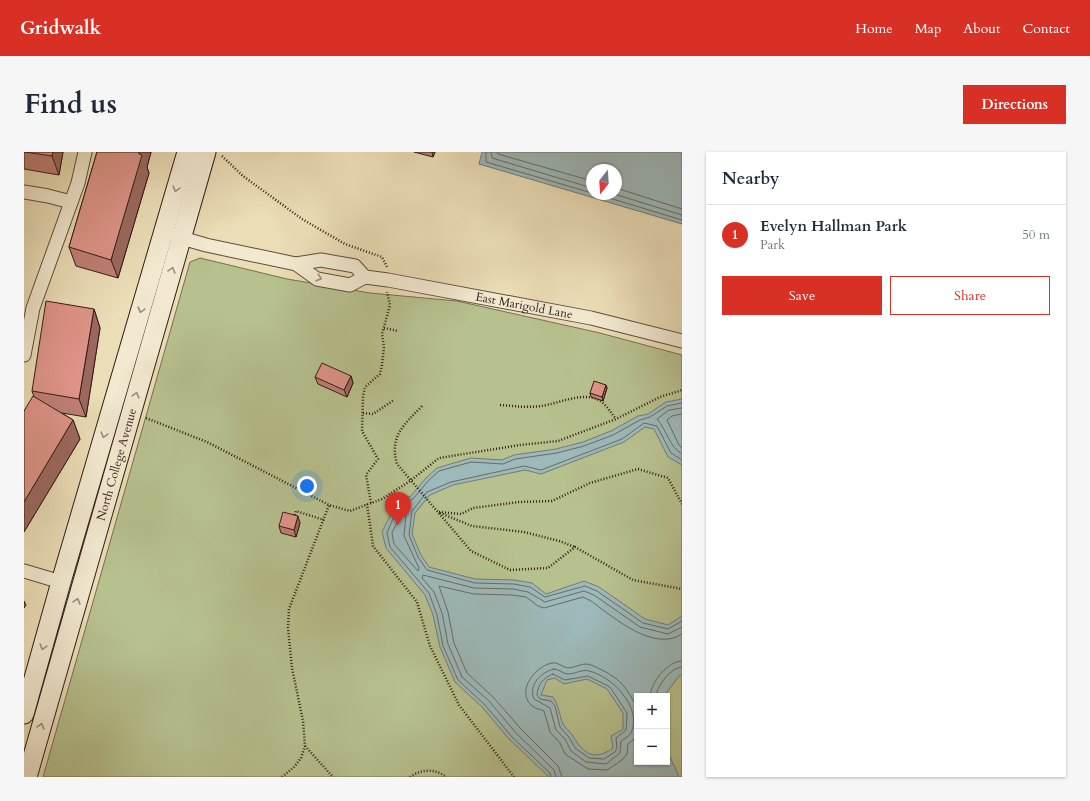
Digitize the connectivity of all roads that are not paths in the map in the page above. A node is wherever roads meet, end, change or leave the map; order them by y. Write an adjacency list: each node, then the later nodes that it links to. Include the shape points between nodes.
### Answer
1 (85, 152): 5 (street)
2 (187, 152): 6 (street, North College Avenue, one-way to 6)
3 (206, 152): 7 (street, North College Avenue)
4 (24, 192): 5 (street)
5 (71, 202): 11 (street, via 33,308)
6 (163, 232): 7 (street, East Marigold Lane); 13 (street, North College Avenue, one-way to 13)
7 (182, 238): 8 (street, East Marigold Lane); 15 (street, North College Avenue, one-way to 7)
8 (296, 264): 9 (street, East Marigold Lane, via 321,260 356,266); 9 (street, East Marigold Lane, one-way to 9, via 317,279 350,285)
9 (365, 276): 10 (street, East Marigold Lane, via 591,318)
10 (682, 341)
11 (24, 355)
12 (24, 571): 13 (street)
13 (60, 582): 14 (street, North College Avenue, one-way to 14)
14 (24, 714)
15 (27, 777)

